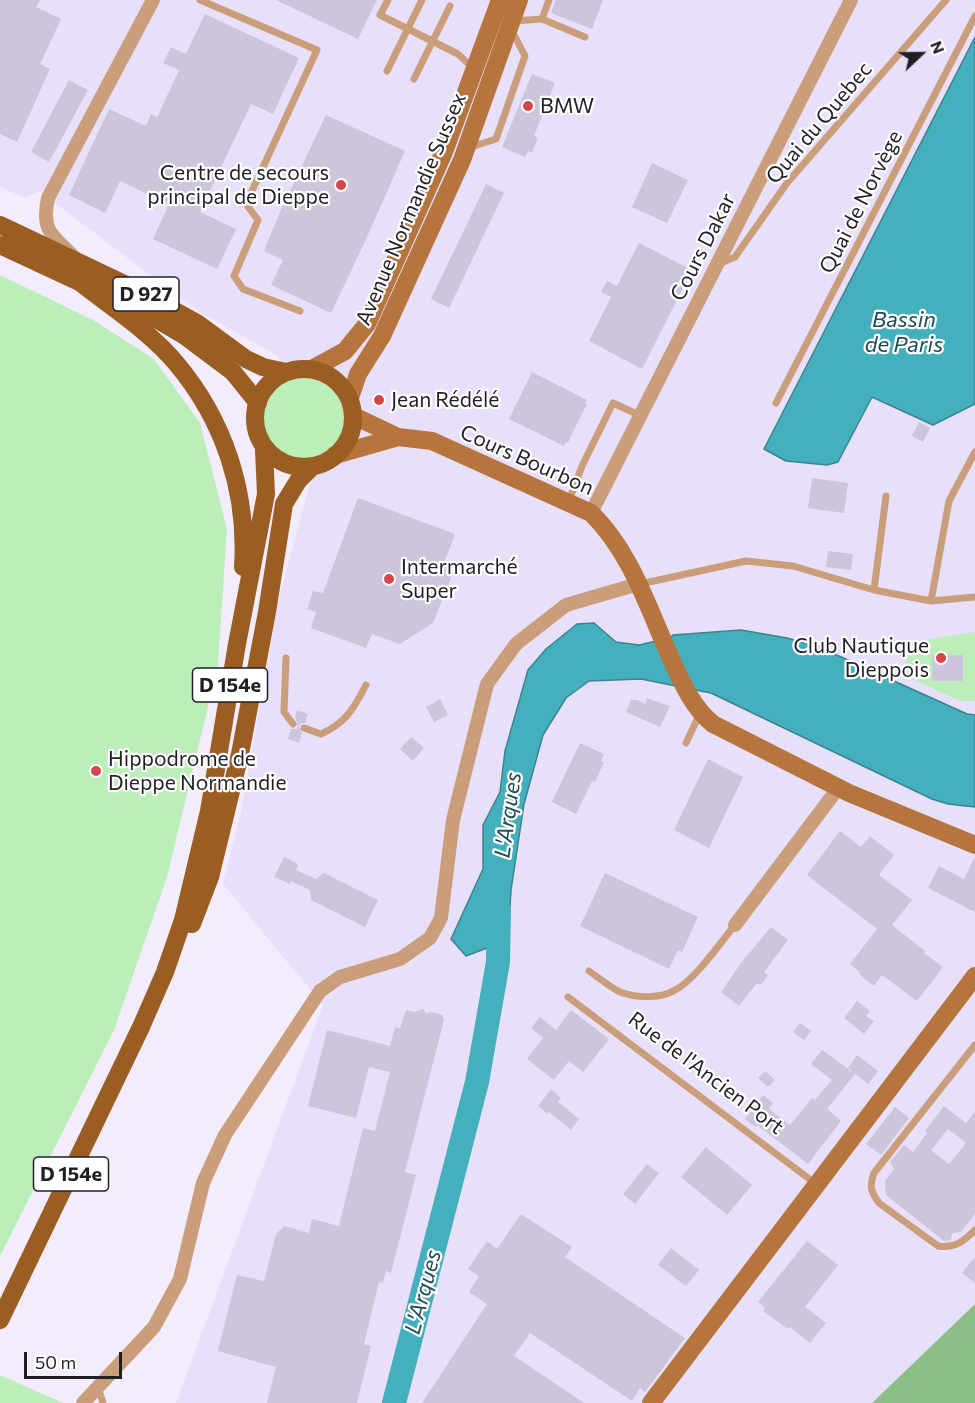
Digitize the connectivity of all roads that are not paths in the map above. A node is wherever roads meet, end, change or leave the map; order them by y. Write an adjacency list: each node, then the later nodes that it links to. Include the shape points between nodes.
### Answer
1 (153, 0): 24 (street, via 48,198 44,216 48,230)
2 (200, 0): 26 (lane, via 317,50 246,204 258,220 234,276 243,289)
3 (388, 0): 14 (lane, via 380,15)
4 (422, 0): 14 (lane)
5 (500, 0): 17 (main road, Avenue Normandie Sussex)
6 (519, 0): 13 (main road, Avenue Normandie Sussex)
7 (549, 0): 12 (lane)
8 (851, 0): 23 (street, Cours Dakar)
9 (946, 0): 23 (lane, Quai du Quebec, via 787,183 735,257)
10 (450, 6): 16 (lane)
11 (975, 16): 31 (lane, Quai de Norvège)
12 (542, 19): 13 (lane); 15 (lane)
13 (511, 24): 20 (main road, Avenue Normandie Sussex); 20 (lane, via 525,56 496,139)
14 (407, 29): 16 (lane); 18 (lane)
15 (585, 37)
16 (433, 41): 17 (lane, via 458,54); 19 (lane)
17 (475, 70): 27 (main road, Avenue Normandie Sussex, via 444,152 367,324 345,351)
18 (387, 71)
19 (414, 79)
20 (466, 149): 29 (main road, Avenue Normandie Sussex)
21 (0, 225): 24 (main road, D 927)
22 (0, 245): 25 (main road, D 927)
23 (717, 264): 33 (street, Cours Dakar)
24 (82, 265): 28 (main road, D 927, via 197,323 246,359)
25 (82, 284): 30 (main road, D 927, via 185,336 233,372); 46 (main road, via 176,363 214,418 236,475 243,523)
26 (300, 311)
27 (312, 369): 28 (main road); 29 (main road, via 339,382)
28 (286, 372): 30 (main road, via 267,387)
29 (350, 398): 32 (main road)
30 (258, 403): 35 (main road, via 256,430)
31 (776, 403)
32 (354, 416): 34 (main road, Cours Bourbon); 37 (main road, via 352,431)
33 (641, 416): 40 (lane, via 613,403); 41 (street, Cours Dakar)
34 (398, 437): 37 (main road, Cours Bourbon); 40 (main road, Cours Bourbon, via 432,441)
35 (264, 450): 38 (main road, via 285,465); 46 (main road, D 154e, via 266,494)
36 (975, 452): 45 (lane, via 950,501)
37 (335, 455): 38 (main road)
38 (311, 468): 59 (main road, D 154e, via 284,504 240,754 210,877 171,975)
39 (886, 496): 43 (lane)
40 (568, 502): 41 (main road, Cours Bourbon)
41 (591, 513): 42 (main road, Cours Bourbon, via 607,529)
42 (638, 584): 43 (lane, via 746,561 793,566); 49 (main road, Cours Bourbon, via 684,688); 64 (street, via 566,605 516,644 487,684 453,820 441,918 430,938 400,959 340,977 320,991 225,1135 203,1182 180,1279 154,1327)
43 (874, 590): 45 (lane)
44 (975, 597): 45 (lane)
45 (931, 601)
46 (237, 644): 59 (main road, D 154e, via 209,811 183,920)
47 (286, 658): 50 (lane, via 284,712)
48 (366, 685): 51 (lane, via 355,707 337,727 321,734)
49 (700, 713): 52 (lane); 53 (main road, Cours Bourbon, via 713,724)
50 (293, 724)
51 (304, 728)
52 (686, 743)
53 (839, 787): 54 (main road, Cours Bourbon); 55 (street)
54 (975, 845)
55 (735, 925): 56 (lane, via 689,980 663,996 621,992)
56 (589, 971)
57 (975, 976): 61 (main road)
58 (568, 997): 61 (lane, Rue de l'Ancien Port)
59 (141, 1027): 63 (main road, D 154e)
60 (975, 1045): 62 (lane, via 874,1173 870,1185 879,1203 938,1246 957,1245)
61 (816, 1184): 67 (main road)
62 (975, 1230)
63 (0, 1320)
64 (98, 1387): 65 (street); 66 (lane)
65 (83, 1403)
66 (103, 1403)
67 (651, 1403)

